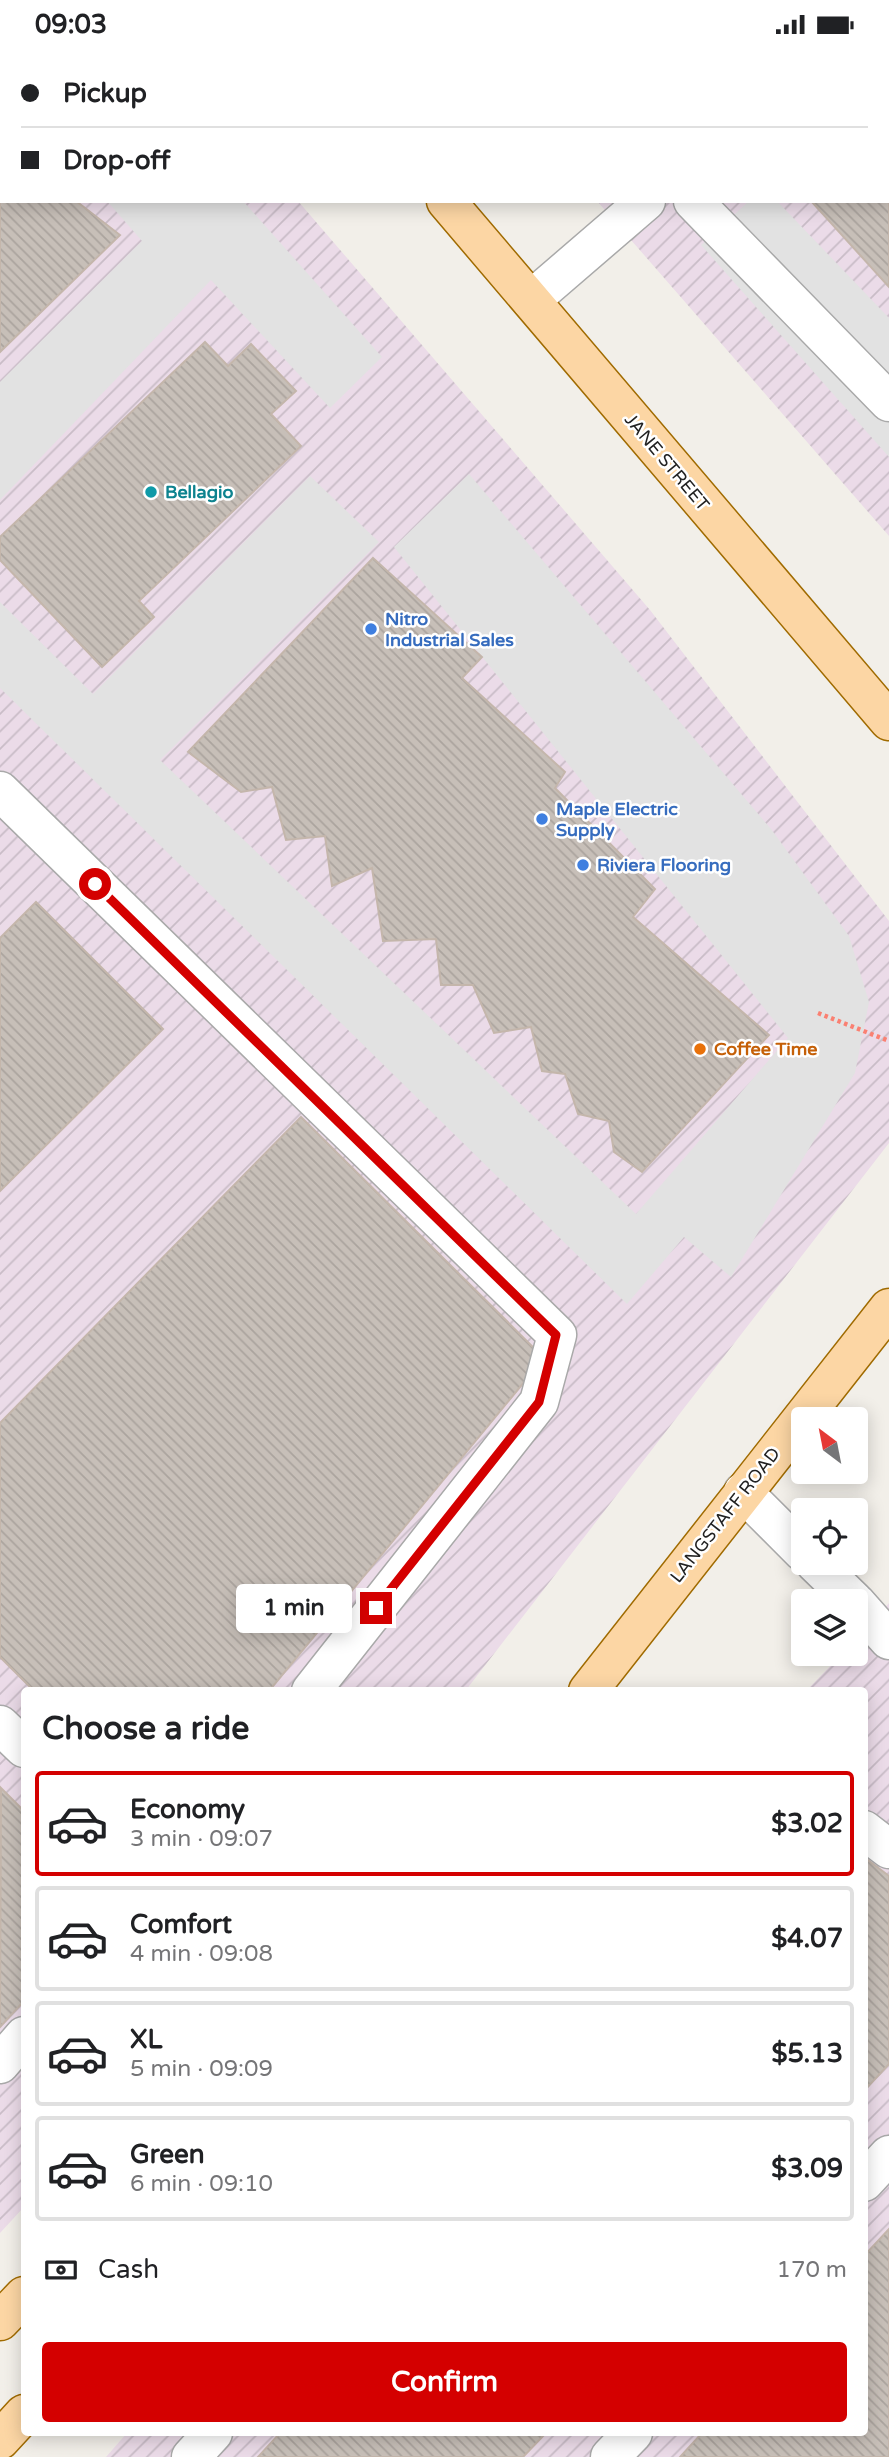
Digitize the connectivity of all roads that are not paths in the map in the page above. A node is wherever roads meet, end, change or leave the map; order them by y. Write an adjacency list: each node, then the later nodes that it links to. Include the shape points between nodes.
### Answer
1 (448, 203): 4 (main road, JANE STREET)
2 (644, 203): 4 (lane)
3 (695, 203): 5 (lane)
4 (531, 300): 6 (main road, JANE STREET)
5 (889, 402)
6 (889, 721)
7 (0, 791): 15 (lane, via 556,1335 539,1402)
8 (889, 1308): 9 (main road, LANGSTAFF ROAD)
9 (743, 1492): 10 (lane); 16 (main road, LANGSTAFF ROAD)
10 (791, 1540)
11 (827, 1575): 12 (lane)
12 (842, 1589)
13 (868, 1617): 14 (lane)
14 (889, 1640)
15 (314, 1687)
16 (592, 1687)
17 (0, 1725): 18 (lane)
18 (21, 1745)
19 (868, 1833): 20 (lane)
20 (889, 1849)
21 (21, 2040): 22 (lane)
22 (0, 2064)
23 (889, 2155): 24 (lane)
24 (868, 2178)
25 (21, 2299): 26 (main road)
26 (0, 2321)
27 (21, 2417): 30 (main road)
28 (210, 2436): 31 (lane)
29 (630, 2436): 32 (lane)
30 (0, 2440)
31 (191, 2457)
32 (610, 2457)

